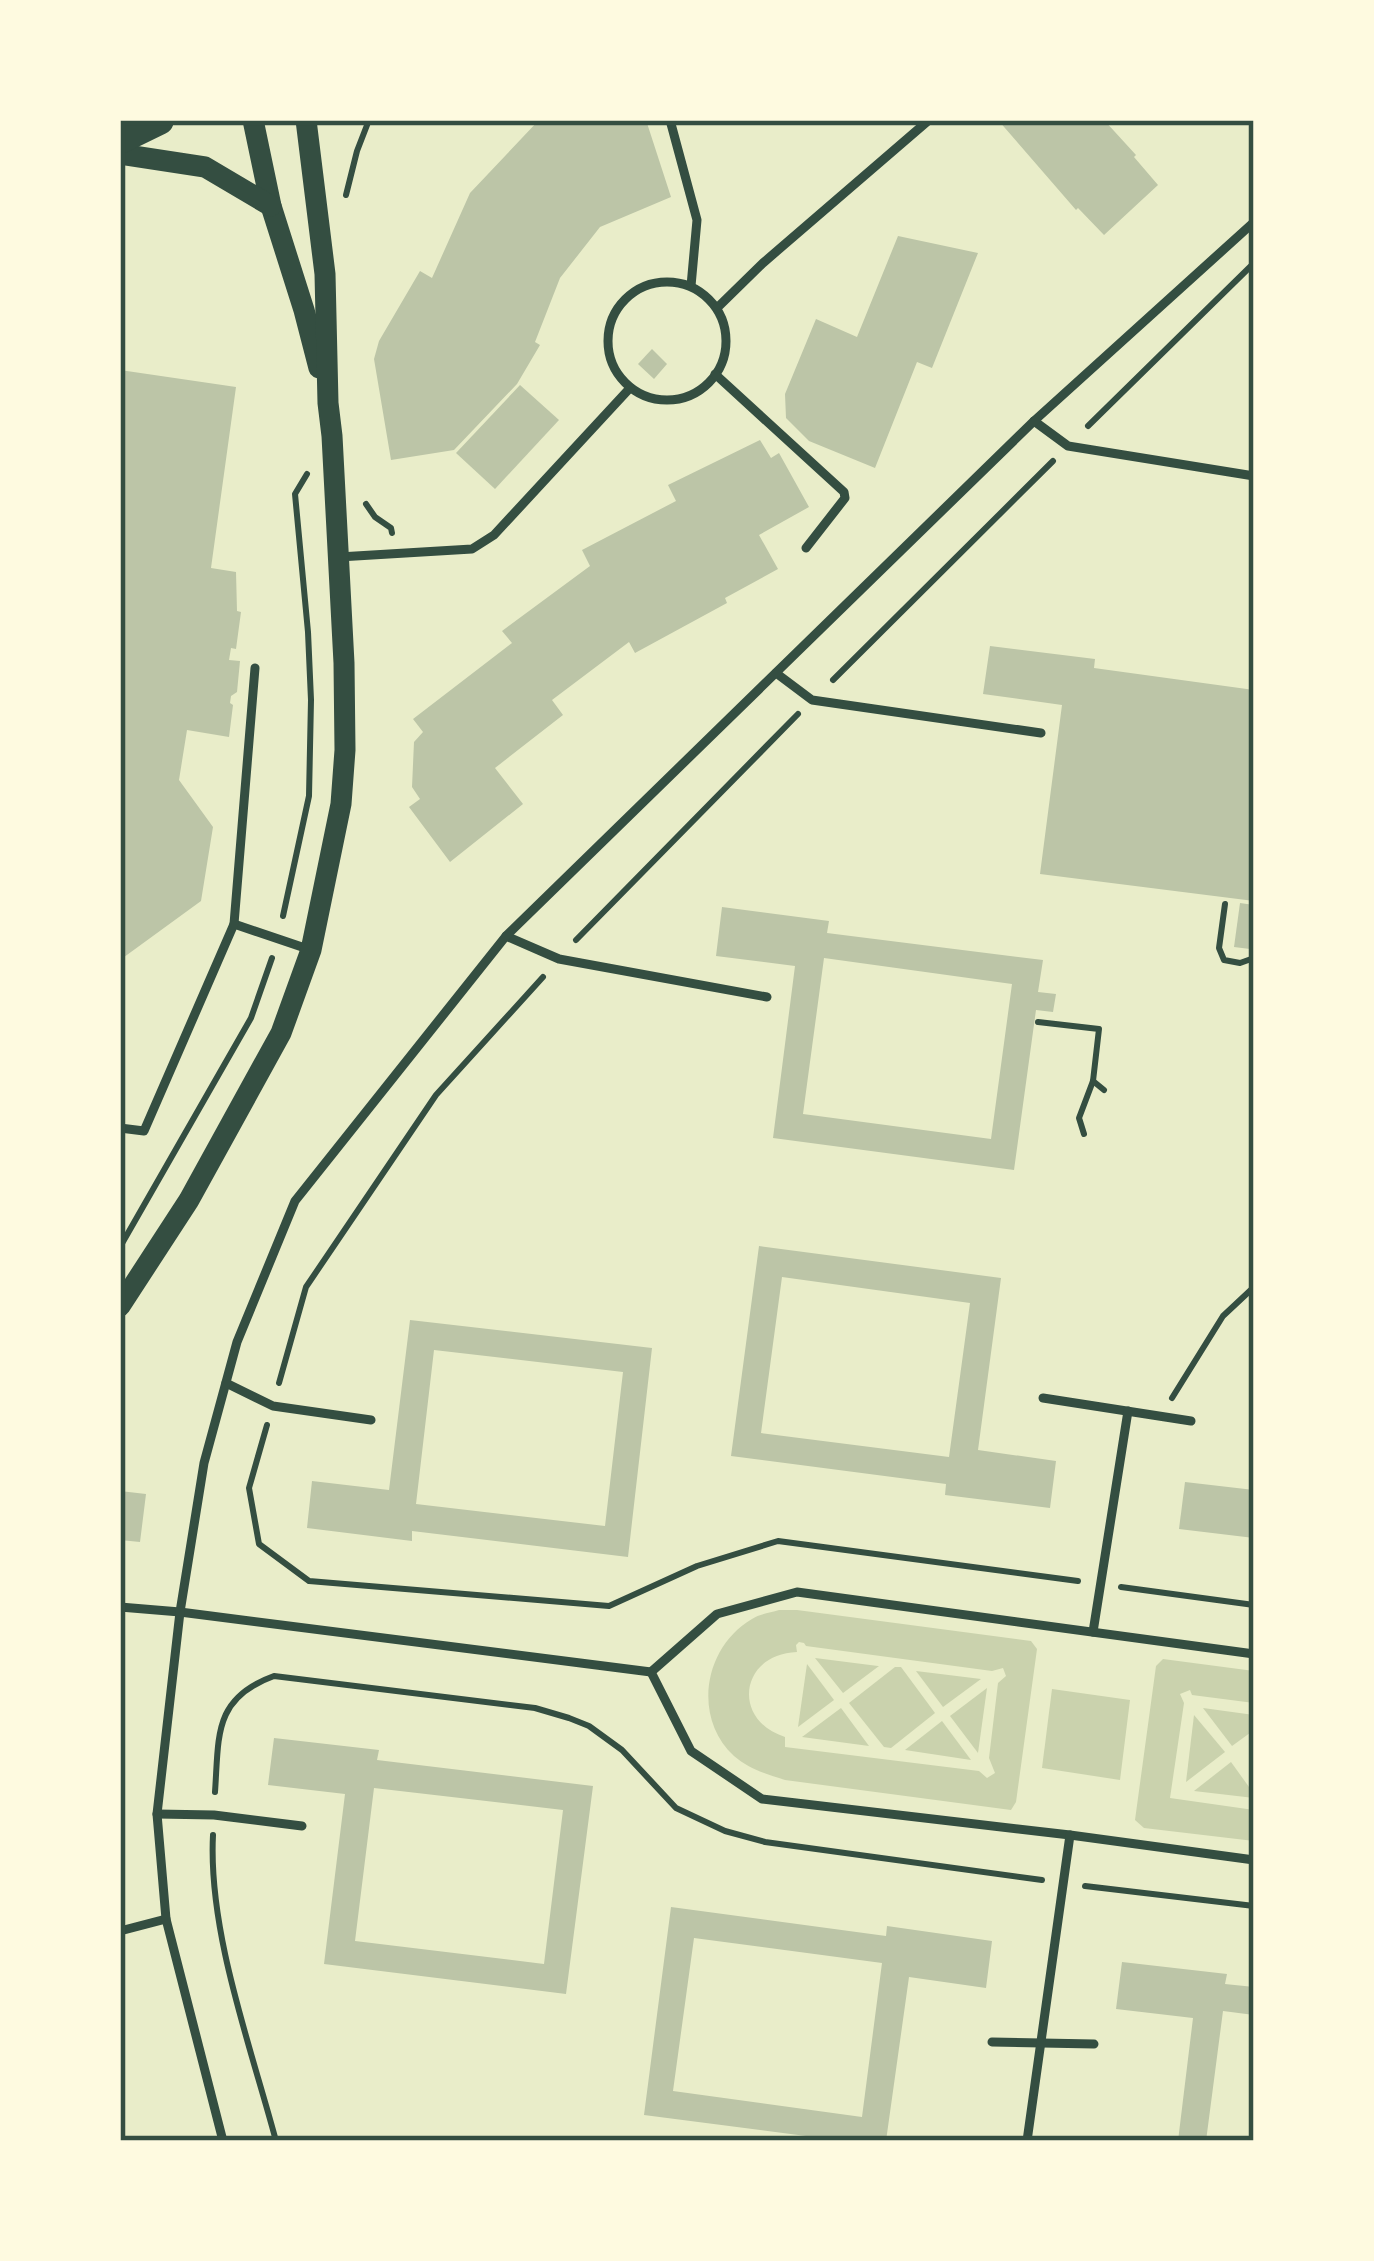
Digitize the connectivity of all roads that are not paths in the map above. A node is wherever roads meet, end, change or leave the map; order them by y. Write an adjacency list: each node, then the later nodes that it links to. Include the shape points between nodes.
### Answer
1 (160, 120): 6 (main road)
2 (254, 120): 8 (street)
3 (306, 120): 14 (street, via 325,274)
4 (670, 120): 10 (lane, via 697,220)
5 (928, 120): 11 (lane)
6 (120, 139)
7 (120, 154): 8 (street, via 205,167)
8 (271, 206): 14 (street)
9 (1254, 222): 15 (lane)
10 (691, 286): 11 (lane); 13 (lane, via 636,290 612,319 610,356)
11 (717, 308): 12 (lane, via 727,339)
12 (716, 374): 13 (lane, via 679,399); 17 (lane, via 844,492)
13 (630, 388): 18 (lane, via 472,549)
14 (328, 403): 18 (street)
15 (1034, 421): 16 (lane, via 1068,446); 20 (lane)
16 (1254, 476)
17 (806, 548)
18 (338, 557): 24 (street, via 343,786)
19 (256, 668): 22 (lane)
20 (776, 673): 21 (lane, via 812,700); 23 (lane)
21 (1041, 733)
22 (234, 924): 24 (lane); 26 (lane, via 144,1131)
23 (506, 936): 25 (lane, via 559,959); 28 (lane, via 295,1201)
24 (311, 950): 27 (street, via 281,1033)
25 (767, 998)
26 (120, 1128)
27 (120, 1306)
28 (226, 1383): 31 (lane, via 273,1406); 34 (lane)
29 (1043, 1398): 30 (lane)
30 (1128, 1411): 32 (lane); 35 (lane)
31 (371, 1420)
32 (1191, 1420)
33 (120, 1607): 34 (lane)
34 (180, 1612): 37 (lane); 38 (lane)
35 (1093, 1632): 36 (lane); 37 (lane, via 796,1592 717,1614)
36 (1254, 1654)
37 (650, 1672): 40 (lane, via 691,1751 762,1799)
38 (157, 1814): 39 (lane); 42 (lane)
39 (302, 1826)
40 (1070, 1835): 41 (lane); 45 (lane)
41 (1254, 1860)
42 (166, 1919): 43 (lane); 47 (lane)
43 (120, 1931)
44 (992, 2042): 45 (lane)
45 (1040, 2043): 46 (lane); 48 (lane)
46 (1094, 2044)
47 (224, 2141)
48 (1027, 2141)

